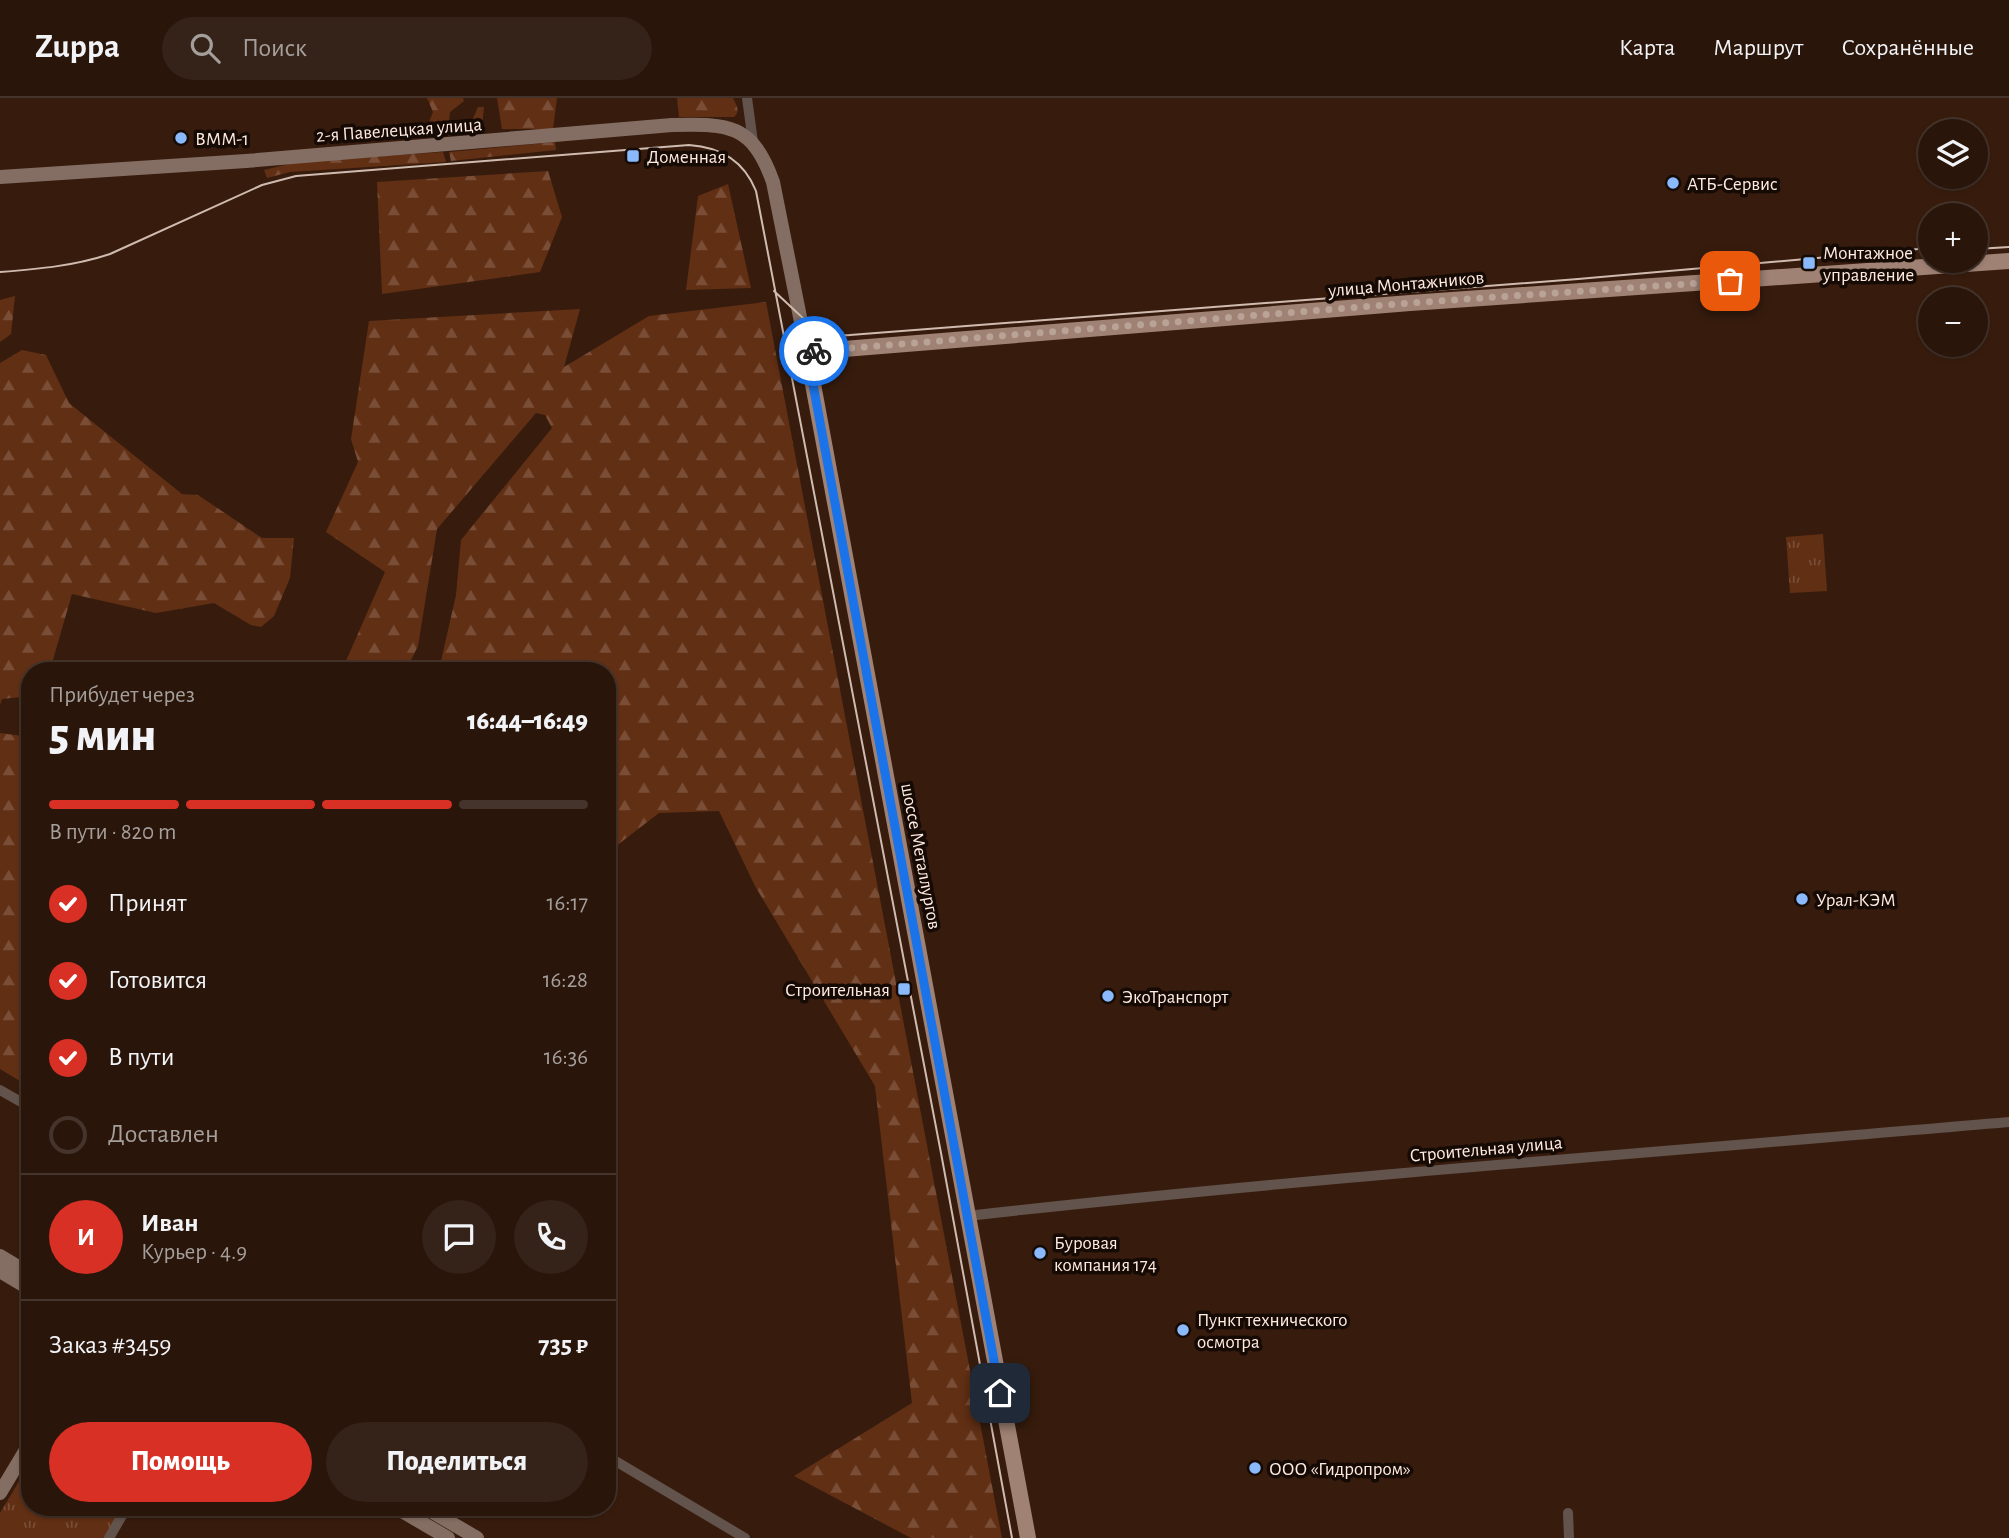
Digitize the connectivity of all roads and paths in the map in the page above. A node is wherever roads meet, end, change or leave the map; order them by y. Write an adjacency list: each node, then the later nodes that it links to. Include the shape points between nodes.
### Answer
1 (747, 98): 2 (street)
2 (753, 142): 3 (main road, 2-я Павелецкая улица, via 715,124 672,125); 5 (main road, шоссе Металлургов, via 773,181)
3 (0, 177)
4 (2009, 261): 5 (main road, улица Монтажников)
5 (807, 352): 9 (main road, шоссе Металлургов)
6 (0, 1090): 7 (street)
7 (21, 1102)
8 (2009, 1122): 9 (street, Строительная улица, via 1397,1172)
9 (967, 1216): 25 (main road, шоссе Металлургов)
10 (0, 1256): 11 (main road)
11 (21, 1269)
12 (0, 1272): 13 (main road)
13 (21, 1284)
14 (21, 1458): 16 (main road)
15 (616, 1461): 24 (street)
16 (0, 1493)
17 (1568, 1513): 26 (street)
18 (122, 1516): 21 (street)
19 (410, 1516): 22 (main road)
20 (439, 1516): 23 (main road)
21 (109, 1538)
22 (448, 1538)
23 (477, 1538)
24 (745, 1538)
25 (1028, 1538)
26 (1569, 1538)

